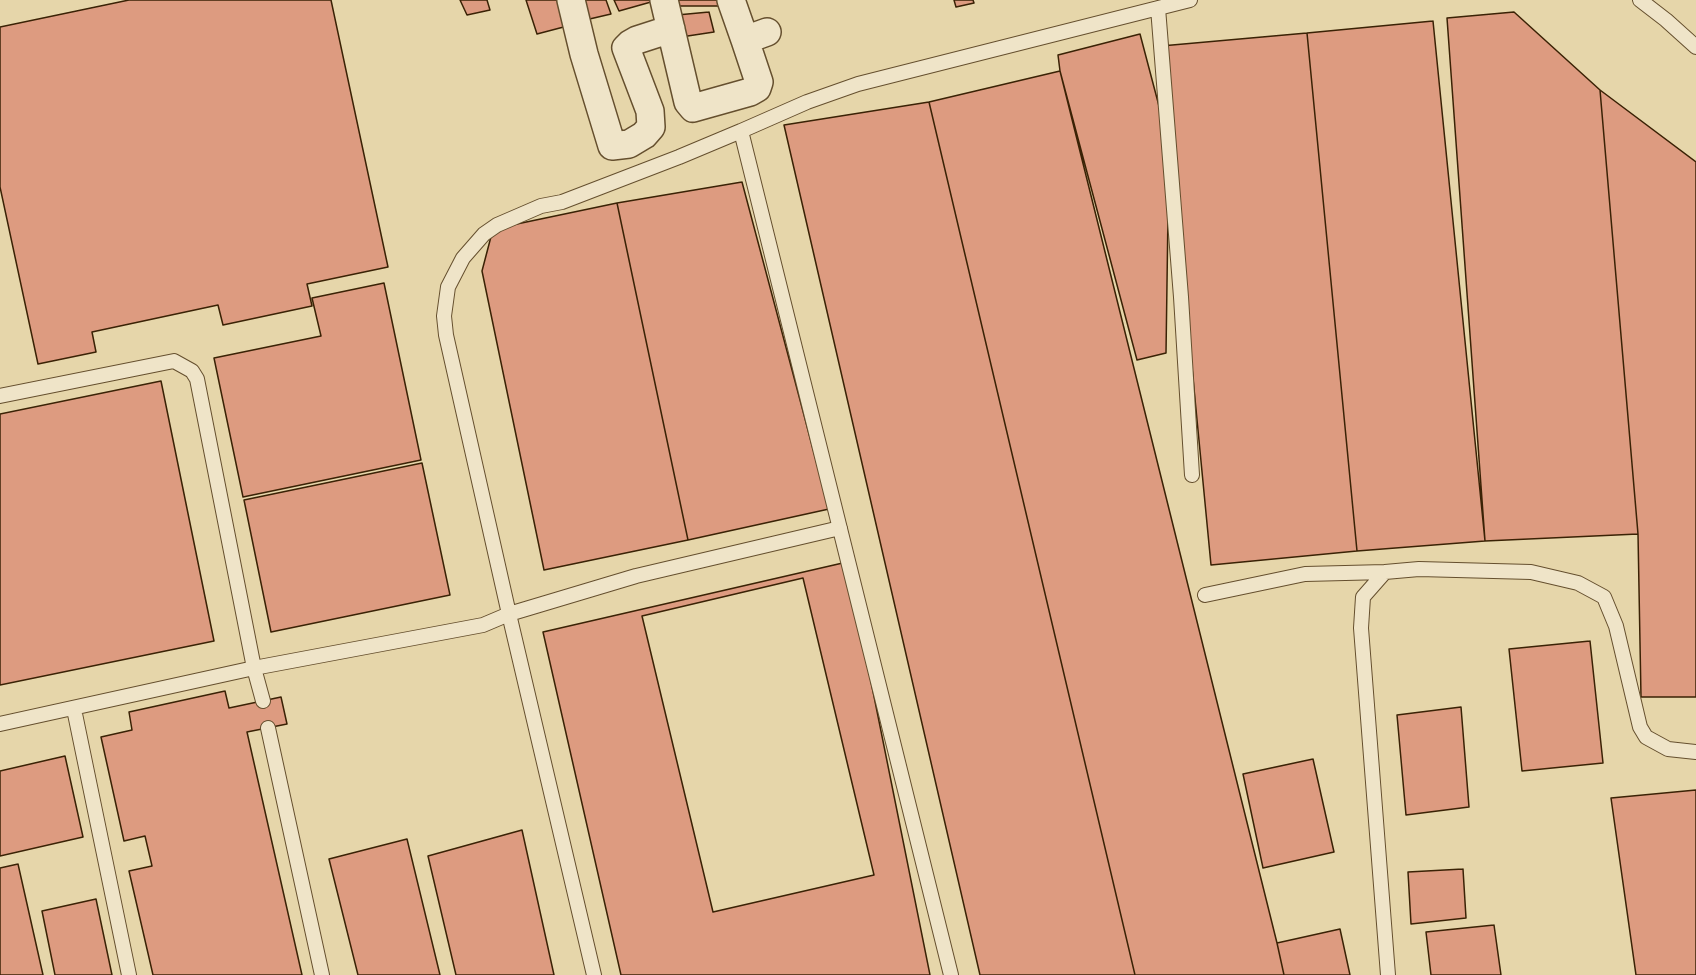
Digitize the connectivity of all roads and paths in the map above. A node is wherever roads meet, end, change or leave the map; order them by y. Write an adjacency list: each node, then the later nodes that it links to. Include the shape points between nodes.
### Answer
1 (571, 0): 7 (street, via 612,146 628,144 651,127 650,111 626,48)
2 (664, 0): 7 (street)
3 (731, 0): 7 (street, via 756,36 759,81 750,92 693,108 688,102)
4 (1190, 0): 6 (lane)
5 (1640, 0): 8 (lane)
6 (1158, 8): 9 (lane, via 858,84); 11 (lane)
7 (671, 29)
8 (1696, 47)
9 (741, 131): 12 (lane); 15 (lane, via 497,225 463,258 448,287 446,335)
10 (0, 396): 16 (lane, via 174,361 192,371)
11 (1192, 475)
12 (840, 528): 15 (lane, via 636,576); 25 (lane)
13 (1385, 572): 14 (lane, via 1305,574); 21 (lane, via 1530,572 1578,583 1604,597 1616,626 1640,727 1646,737 1668,749); 26 (lane, via 1363,597 1361,628)
14 (1205, 595)
15 (509, 614): 16 (lane, via 483,625); 24 (lane)
16 (254, 668): 17 (lane); 18 (lane)
17 (262, 701)
18 (74, 709): 19 (lane); 22 (lane)
19 (0, 724)
20 (268, 728): 23 (lane)
21 (1696, 752)
22 (129, 975)
23 (322, 975)
24 (594, 975)
25 (951, 975)
26 (1388, 975)

